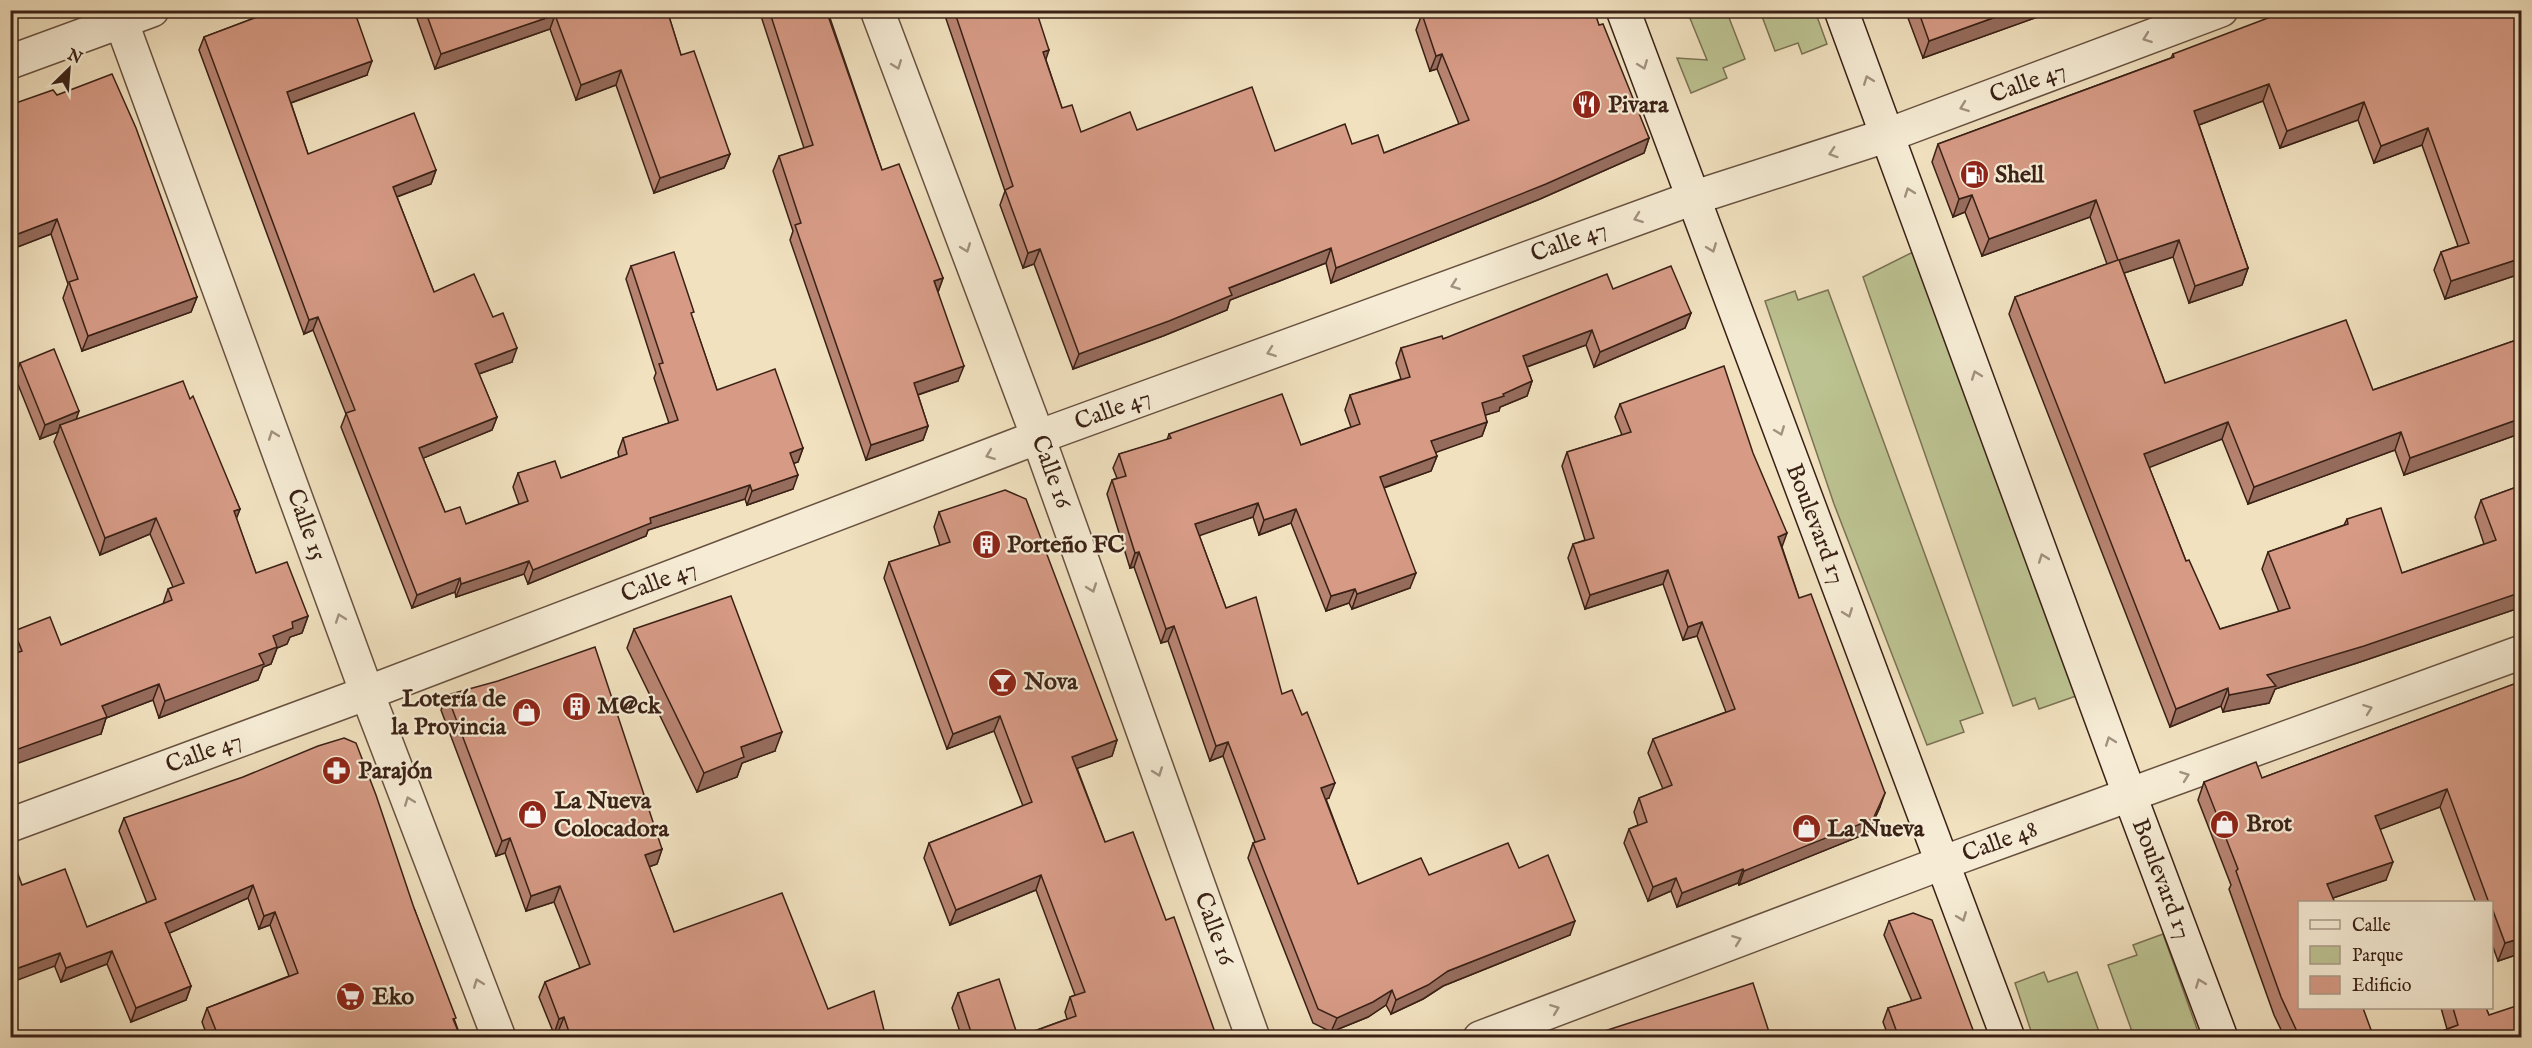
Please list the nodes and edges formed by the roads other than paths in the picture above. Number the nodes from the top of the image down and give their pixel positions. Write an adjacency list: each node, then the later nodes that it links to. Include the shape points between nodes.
1 (152, 10): 6 (street)
2 (877, 10): 10 (street, Calle 16, one-way to 10)
3 (1623, 10): 9 (street, Boulevard 17, one-way to 9)
4 (1841, 10): 8 (street, Boulevard 17, one-way to 4)
5 (2221, 10): 8 (street, Calle 47, one-way to 8)
6 (119, 16): 7 (street); 12 (street, Calle 15, one-way to 6)
7 (10, 62)
8 (1888, 135): 9 (street, Calle 47, one-way to 9); 13 (street, Boulevard 17, one-way to 8)
9 (1693, 198): 10 (street, Calle 47, one-way to 10); 15 (street, Boulevard 17, one-way to 15)
10 (1038, 437): 12 (street, Calle 47, one-way to 12); 17 (street, Calle 16, one-way to 17)
11 (2522, 652): 13 (street, Calle 48, one-way to 11)
12 (367, 693): 14 (street, Calle 47); 16 (street, Calle 15, one-way to 12)
13 (2130, 796): 15 (street, Calle 48); 20 (street, Boulevard 17, one-way to 13)
14 (10, 825)
15 (1942, 863): 18 (street, Calle 48, one-way to 15); 19 (street, Boulevard 17, one-way to 19)
16 (499, 1038)
17 (1253, 1038)
18 (1480, 1038)
19 (2008, 1038)
20 (2221, 1038)

